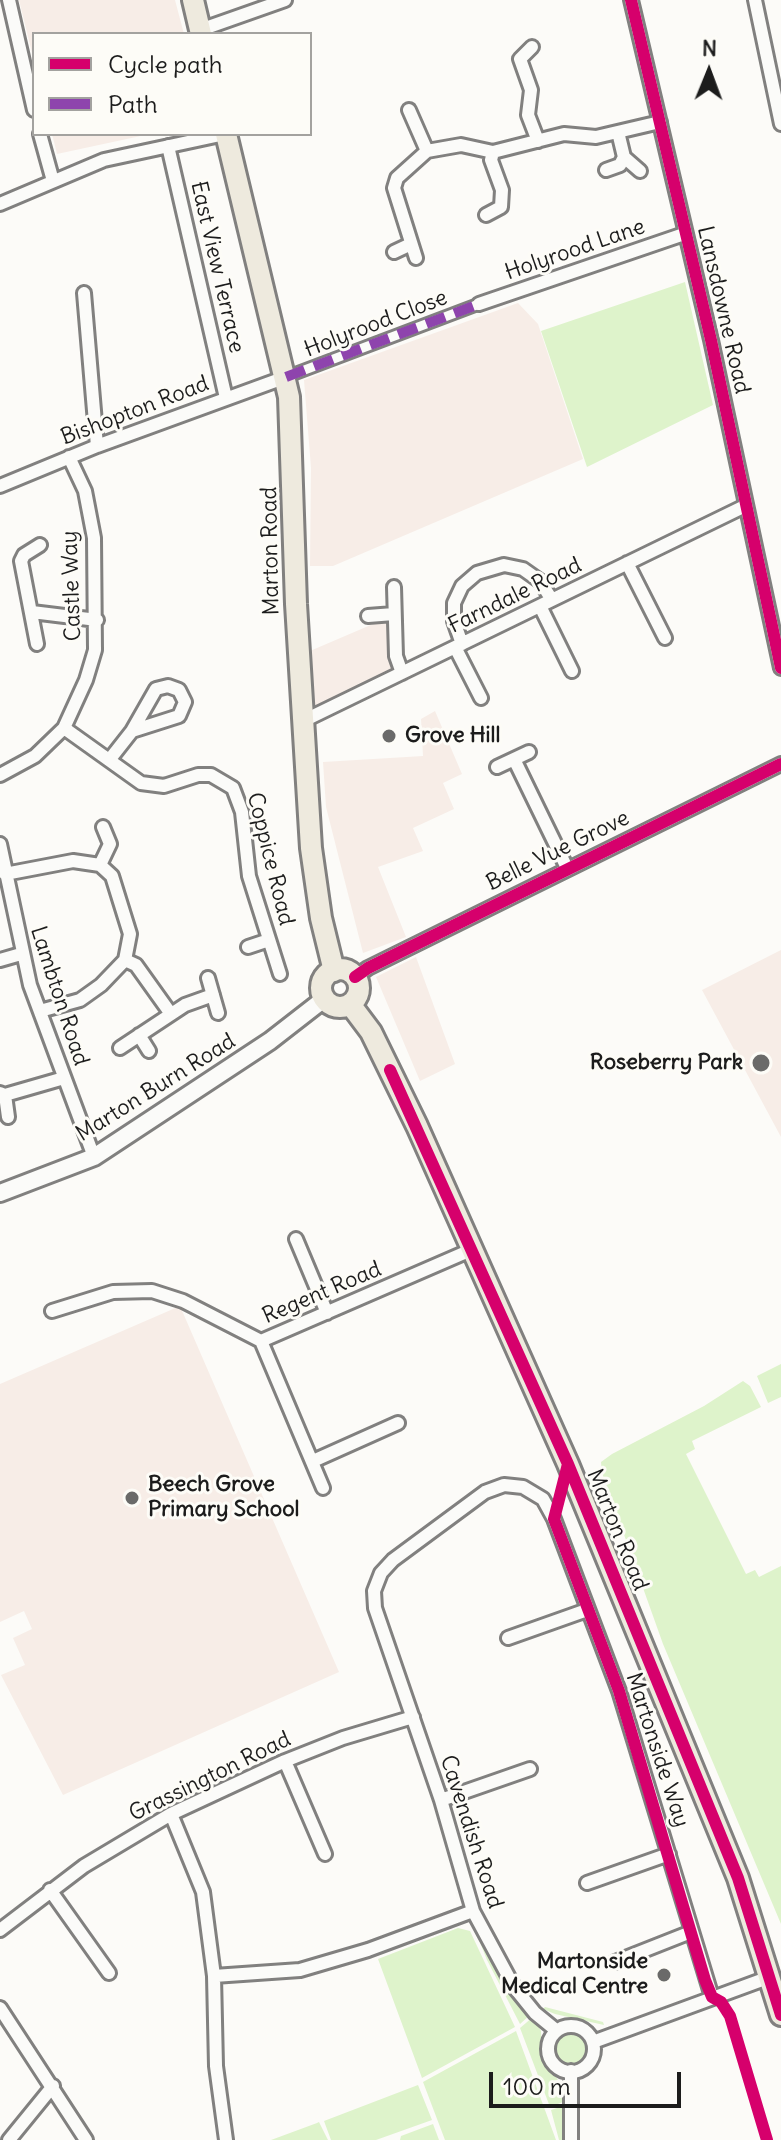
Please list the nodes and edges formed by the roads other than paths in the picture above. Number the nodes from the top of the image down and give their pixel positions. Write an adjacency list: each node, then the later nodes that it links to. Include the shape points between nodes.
1 (9, 0): 8 (street)
2 (193, 0): 6 (main road)
3 (285, 0): 6 (street)
4 (631, 0): 10 (street, Lansdowne Road)
5 (755, 0): 11 (street)
6 (200, 32)
7 (532, 47): 16 (street, via 514,57 531,90 528,115)
8 (32, 101)
9 (409, 110): 18 (street)
10 (660, 122): 12 (street); 26 (street, Lansdowne Road)
11 (781, 124)
12 (618, 132): 16 (street, via 596,137 564,134); 20 (street)
13 (41, 136): 23 (street)
14 (216, 136): 17 (street)
15 (226, 136): 32 (main road, Marton Road)
16 (538, 141): 19 (street)
17 (168, 146): 23 (street, via 104,160); 33 (street, East View Terrace)
18 (427, 151): 19 (street, via 461,145); 27 (street, via 397,178 394,188)
19 (493, 152): 25 (street, via 501,207)
20 (624, 157): 21 (street, via 620,165); 22 (street)
21 (606, 170)
22 (640, 171)
23 (53, 181): 24 (street)
24 (0, 204)
25 (486, 215)
26 (684, 234): 31 (street, Holyrood Lane); 37 (street, Lansdowne Road)
27 (411, 244): 28 (street); 29 (street)
28 (394, 252)
29 (416, 258)
30 (84, 293): 34 (street)
31 (479, 304): 32 (street, Holyrood Close)
32 (286, 377): 33 (street, Bishopton Road); 54 (main road, Marton Road)
33 (226, 398): 34 (street, Bishopton Road)
34 (97, 446): 35 (street, Bishopton Road)
35 (69, 457): 36 (street, Bishopton Road); 45 (street, Castle Way, via 85,491 94,538)
36 (0, 486)
37 (745, 506): 39 (street, Farndale Road); 46 (street, Lansdowne Road)
38 (40, 545): 42 (street, via 21,561)
39 (627, 563): 41 (street, Farndale Road); 47 (street)
40 (394, 587): 43 (street)
41 (546, 603): 49 (street, Farndale Road); 49 (street, via 540,581 523,569 504,565 477,573 454,603); 51 (street)
42 (32, 612): 45 (street); 48 (street)
43 (394, 614): 44 (street); 52 (street)
44 (368, 616)
45 (97, 620): 55 (street, Castle Way, via 86,680)
46 (776, 627): 50 (street, Lansdowne Road)
47 (665, 638)
48 (37, 644)
49 (458, 645): 52 (street, Farndale Road); 53 (street)
50 (781, 668)
51 (572, 671)
52 (402, 673): 54 (street, Farndale Road)
53 (481, 698)
54 (303, 721): 73 (main road, Marton Road, via 311,848)
55 (64, 728): 58 (street, Coppice Road); 62 (street, Castle Way, via 35,756)
56 (132, 731): 58 (street)
57 (529, 752): 59 (street)
58 (110, 759): 68 (street, Coppice Road, via 152,786 211,775 233,788 242,812 249,876)
59 (514, 759): 61 (street); 66 (street)
60 (781, 764): 66 (street, Belle Vue Grove)
61 (497, 767)
62 (0, 775)
63 (103, 827): 65 (street, via 110,844)
64 (0, 844): 67 (street, Lambton Road)
65 (100, 865): 67 (street, via 73,861); 72 (street, via 112,876 130,934)
66 (567, 868): 75 (street, Belle Vue Grove)
67 (5, 874): 70 (street, Lambton Road)
68 (269, 940): 69 (street, Coppice Road); 74 (street, Coppice Road)
69 (248, 947)
70 (21, 954): 71 (street); 80 (street, Lambton Road)
71 (0, 960)
72 (125, 960): 80 (street, via 80,1000); 82 (street, via 136,965)
73 (334, 971): 75 (main road); 78 (main road, via 322,982)
74 (280, 974)
75 (355, 977): 79 (main road, via 358,988)
76 (208, 978): 77 (street)
77 (213, 995): 81 (street); 82 (street)
78 (324, 999): 79 (main road, via 333,1006); 89 (street, Marton Burn Road)
79 (350, 1004): 92 (main road, Marton Road, via 371,1032 412,1115)
80 (40, 1011): 86 (street, Lambton Road)
81 (218, 1013)
82 (171, 1014): 83 (street)
83 (139, 1035): 84 (street); 85 (street)
84 (120, 1048)
85 (149, 1051)
86 (64, 1078): 87 (street); 89 (street, Lambton Road)
87 (2, 1094): 88 (street)
88 (8, 1117)
89 (94, 1157): 90 (street, Marton Burn Road)
90 (0, 1193)
91 (296, 1239): 94 (street)
92 (471, 1250): 94 (street, Regent Road); 117 (main road, Marton Road, via 568,1464 738,1878)
93 (52, 1311): 95 (street, Regent Road, via 113,1292 152,1291)
94 (327, 1313): 95 (street, Regent Road)
95 (261, 1341): 97 (street)
96 (398, 1423): 97 (street)
97 (313, 1461): 98 (street)
98 (323, 1488)
99 (554, 1519): 100 (street, Martonside Way); 102 (street, Cavendish Road, via 543,1499 523,1487 504,1485 485,1492 381,1573 375,1608)
100 (587, 1610): 101 (street); 108 (street, Martonside Way, via 619,1691)
101 (508, 1638)
102 (413, 1717): 103 (street, Grassington Road); 105 (street, Cavendish Road)
103 (285, 1761): 106 (street, Grassington Road); 107 (street)
104 (530, 1769): 105 (street)
105 (441, 1800): 111 (street, Cavendish Road)
106 (171, 1814): 110 (street, Grassington Road); 116 (street, via 203,1892)
107 (325, 1854)
108 (669, 1854): 109 (street); 113 (street, Martonside Way)
109 (587, 1883)
110 (50, 1890): 112 (street, Grassington Road); 115 (street)
111 (473, 1911): 116 (street, via 300,1970); 121 (street, Cavendish Road, via 514,1987)
112 (0, 1930)
113 (691, 1932): 114 (street); 118 (street, Martonside Way)
114 (615, 1962)
115 (109, 1973)
116 (214, 1976): 127 (street, via 216,2066)
117 (770, 1977): 118 (street); 120 (main road, Marton Road)
118 (712, 1997): 122 (street)
119 (0, 2008): 124 (street)
120 (781, 2015)
121 (557, 2031): 122 (street, via 578,2027); 123 (street, via 550,2056 558,2067)
122 (593, 2042): 123 (street, via 590,2062)
123 (571, 2071): 128 (street)
124 (53, 2086): 125 (street); 126 (street)
125 (9, 2140)
126 (86, 2140)
127 (226, 2140)
128 (571, 2140)

